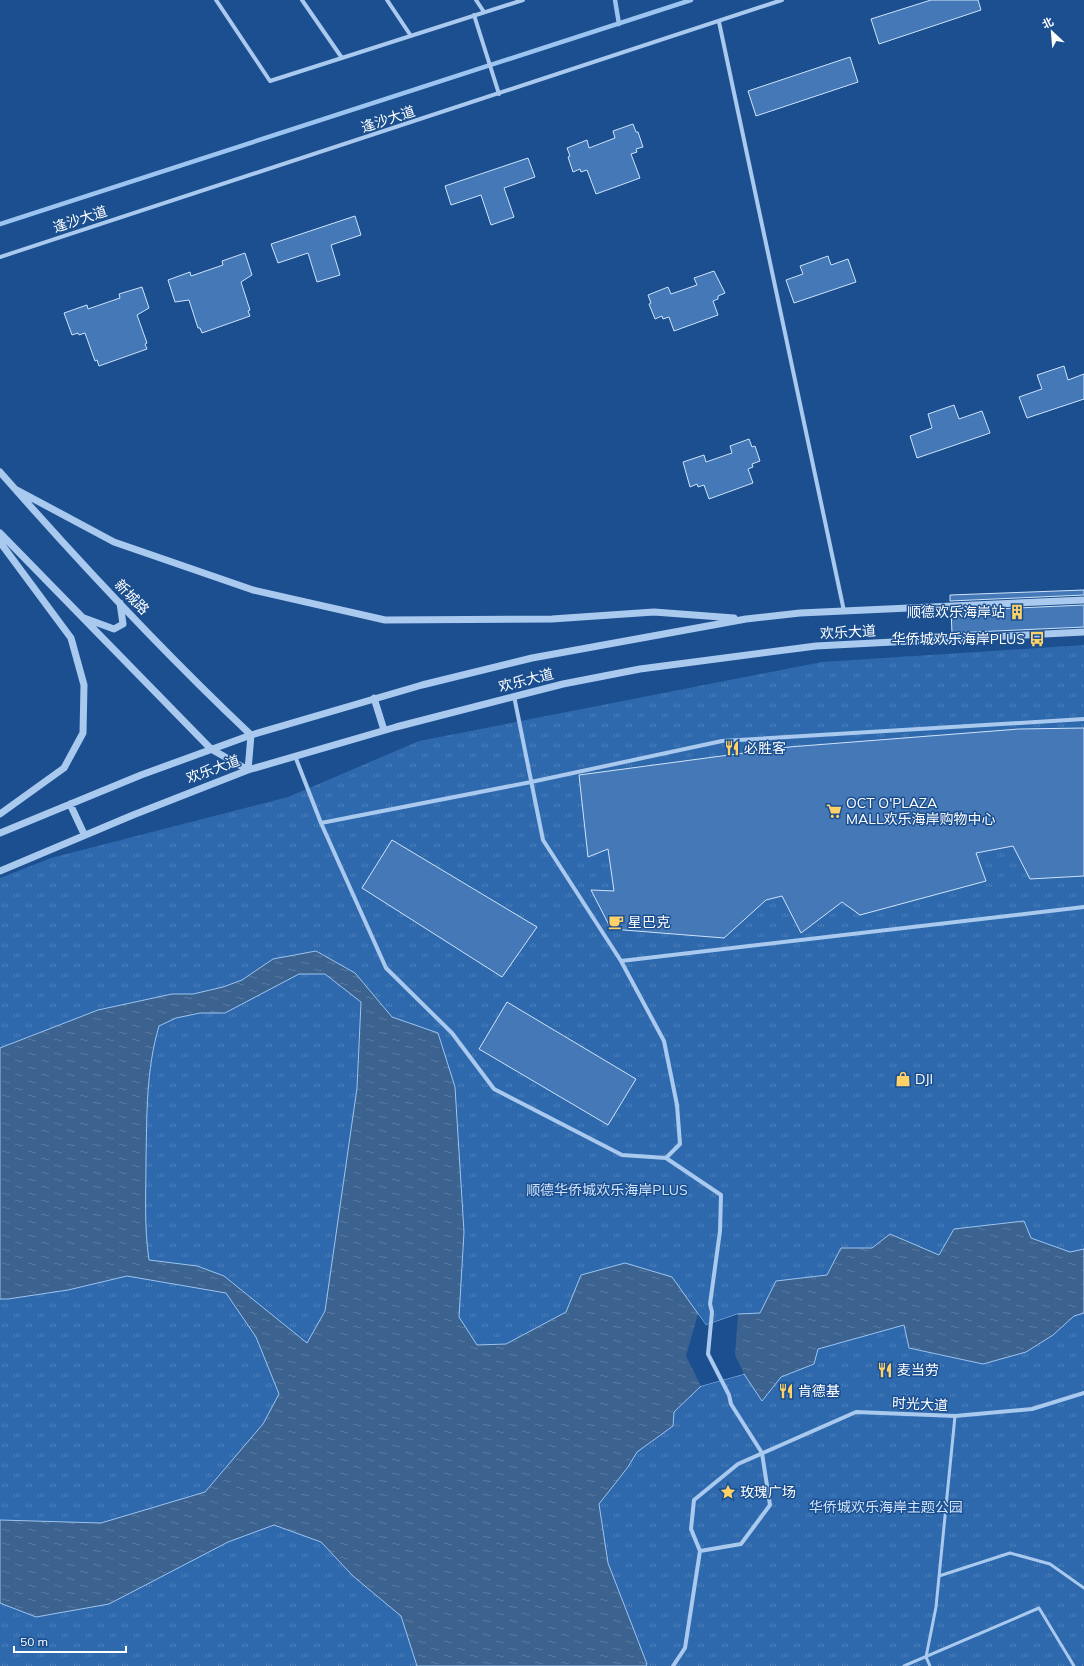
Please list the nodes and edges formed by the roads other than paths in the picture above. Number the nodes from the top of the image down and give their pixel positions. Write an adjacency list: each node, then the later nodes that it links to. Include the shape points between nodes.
1 (216, 0): 11 (street, via 270,81)
2 (302, 0): 11 (street)
3 (387, 0): 10 (street)
4 (476, 0): 7 (street)
5 (522, 0): 7 (street)
6 (782, 0): 9 (street, 逢沙大道)
7 (484, 12): 8 (street)
8 (474, 15): 10 (street); 12 (street)
9 (719, 22): 12 (street, 逢沙大道); 20 (street)
10 (411, 36): 11 (street)
11 (342, 58)
12 (499, 94): 13 (street, 逢沙大道)
13 (0, 257)
14 (0, 472): 15 (street, 新城路)
15 (15, 489): 19 (street, 新城路); 22 (street, via 114,542 253,590 385,620 552,620 654,612)
16 (0, 533): 21 (street)
17 (0, 542): 34 (street, via 71,638 84,685 83,733 64,768)
18 (1084, 600): 20 (street, 欢乐大道)
19 (120, 603): 21 (street, via 123,624 114,629); 28 (street, 新城路, via 211,698)
20 (844, 611): 22 (street, 欢乐大道)
21 (82, 618): 29 (street)
22 (746, 619): 25 (street, 欢乐大道, via 532,658)
23 (1084, 632): 24 (street, 欢乐大道, via 816,646 640,669)
24 (514, 696): 27 (street, 欢乐大道); 32 (street)
25 (374, 698): 27 (street); 28 (street, 欢乐大道)
26 (1084, 719): 32 (street, via 722,741)
27 (384, 730): 30 (street, 欢乐大道)
28 (252, 735): 29 (street, 欢乐大道); 31 (street)
29 (211, 749): 31 (street); 33 (street, 欢乐大道)
30 (295, 756): 31 (street, 欢乐大道); 35 (street)
31 (248, 770): 37 (street, 欢乐大道)
32 (531, 782): 35 (street); 40 (street, via 543,840)
33 (70, 804): 36 (street, 欢乐大道); 37 (street)
34 (0, 814)
35 (321, 823): 41 (street, via 386,968 452,1033 494,1089 622,1155)
36 (0, 833)
37 (84, 834): 38 (street, 欢乐大道)
38 (0, 871)
39 (1084, 907): 40 (street)
40 (620, 961): 41 (street, via 664,1041 677,1105 680,1144)
41 (666, 1158): 44 (street, via 721,1195 720,1231 710,1304 712,1312 708,1354 731,1404)
42 (1084, 1394): 43 (street, 时光大道, via 1032,1409)
43 (955, 1416): 44 (street, 时光大道, via 856,1412); 46 (lane)
44 (762, 1453): 45 (street, 时光大道, via 738,1464 694,1500 691,1529); 45 (street, via 770,1505 742,1544)
45 (700, 1551): 49 (street, via 684,1648)
46 (939, 1576): 47 (lane, via 1010,1553 1050,1564); 48 (lane)
47 (1084, 1588)
48 (926, 1657): 50 (lane); 51 (lane); 52 (lane, via 1039,1608)
49 (673, 1666)
50 (904, 1666)
51 (930, 1666)
52 (1074, 1666)

